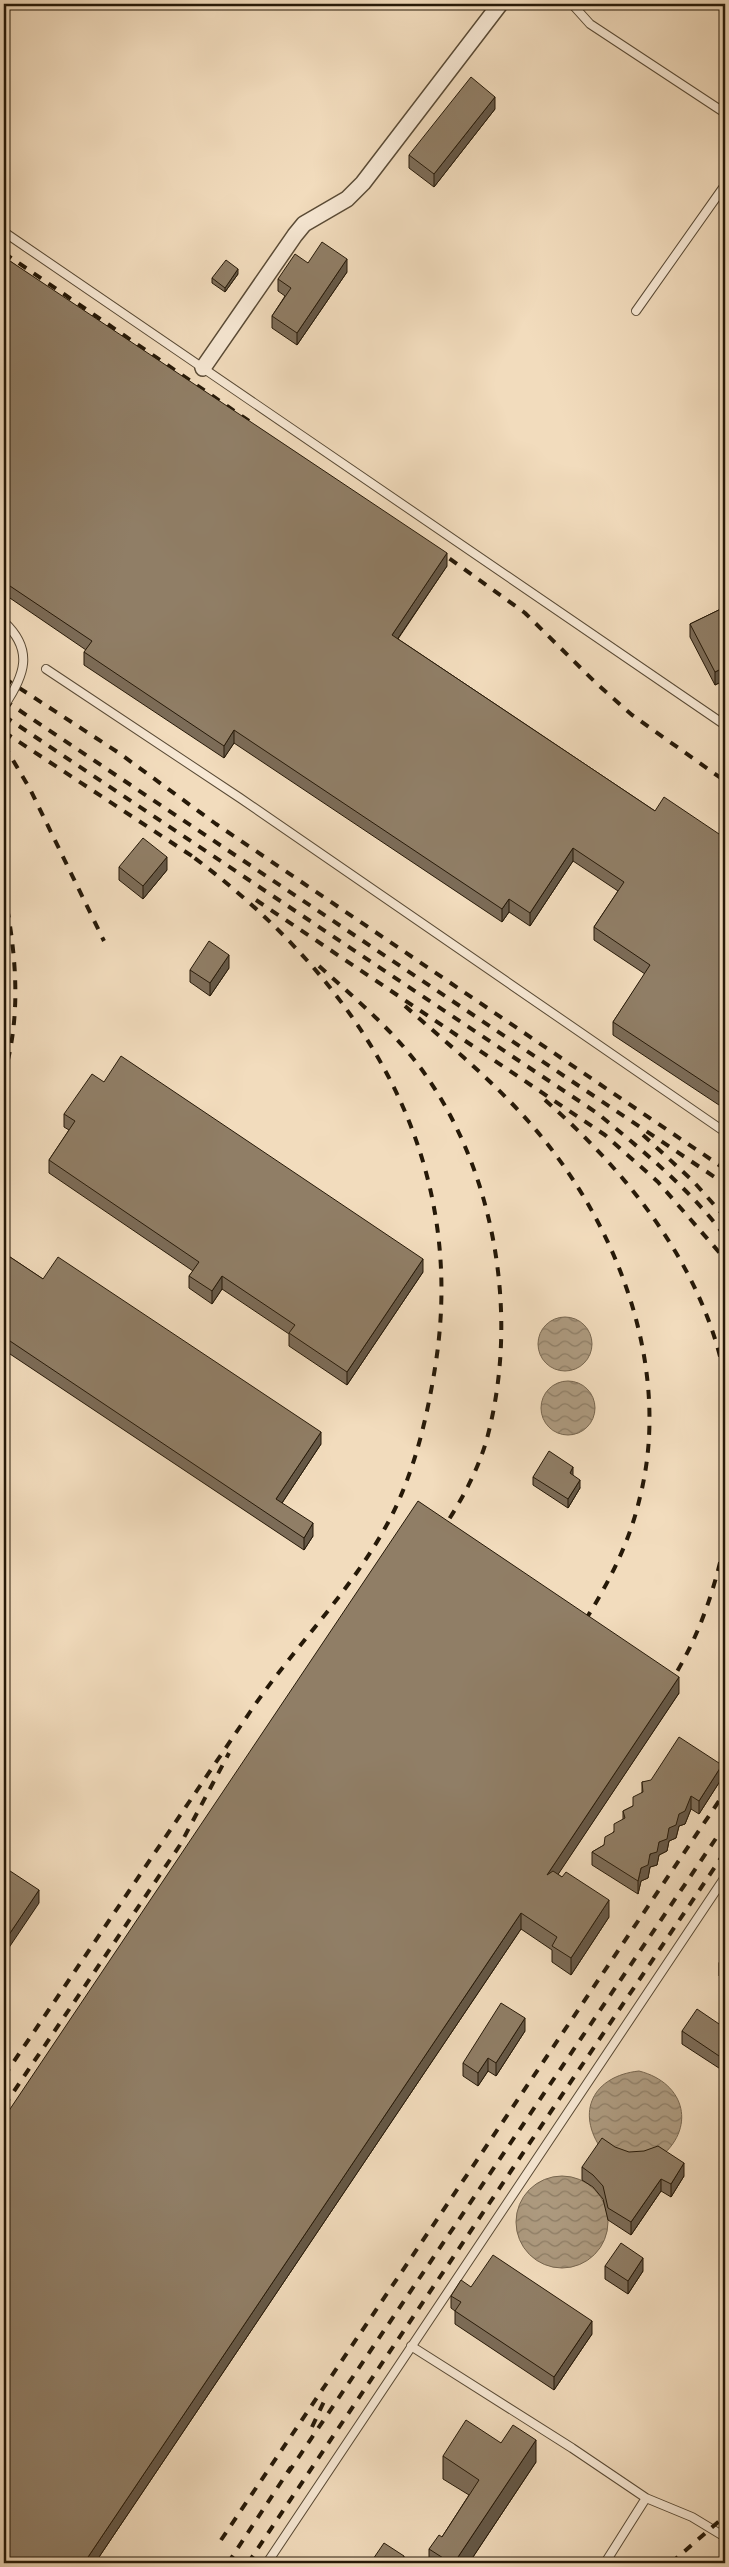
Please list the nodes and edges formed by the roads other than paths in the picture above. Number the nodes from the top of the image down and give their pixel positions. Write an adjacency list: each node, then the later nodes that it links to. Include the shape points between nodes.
1 (500, 4): 7 (street, via 363,183 347,199 304,224)
2 (572, 4): 3 (lane, via 590,24)
3 (725, 113)
4 (725, 185): 6 (lane)
5 (4, 232): 7 (lane)
6 (636, 311)
7 (202, 368): 11 (lane)
8 (4, 622): 10 (lane, bridge, via 20,640 24,652 20,677)
9 (46, 669): 12 (lane, via 240,798)
10 (4, 706)
11 (725, 725)
12 (725, 1132)
13 (725, 1877): 14 (lane)
14 (411, 2346): 15 (lane); 17 (lane)
15 (646, 2498): 16 (lane, via 692,2517); 18 (lane)
16 (725, 2537)
17 (267, 2563)
18 (604, 2563)

